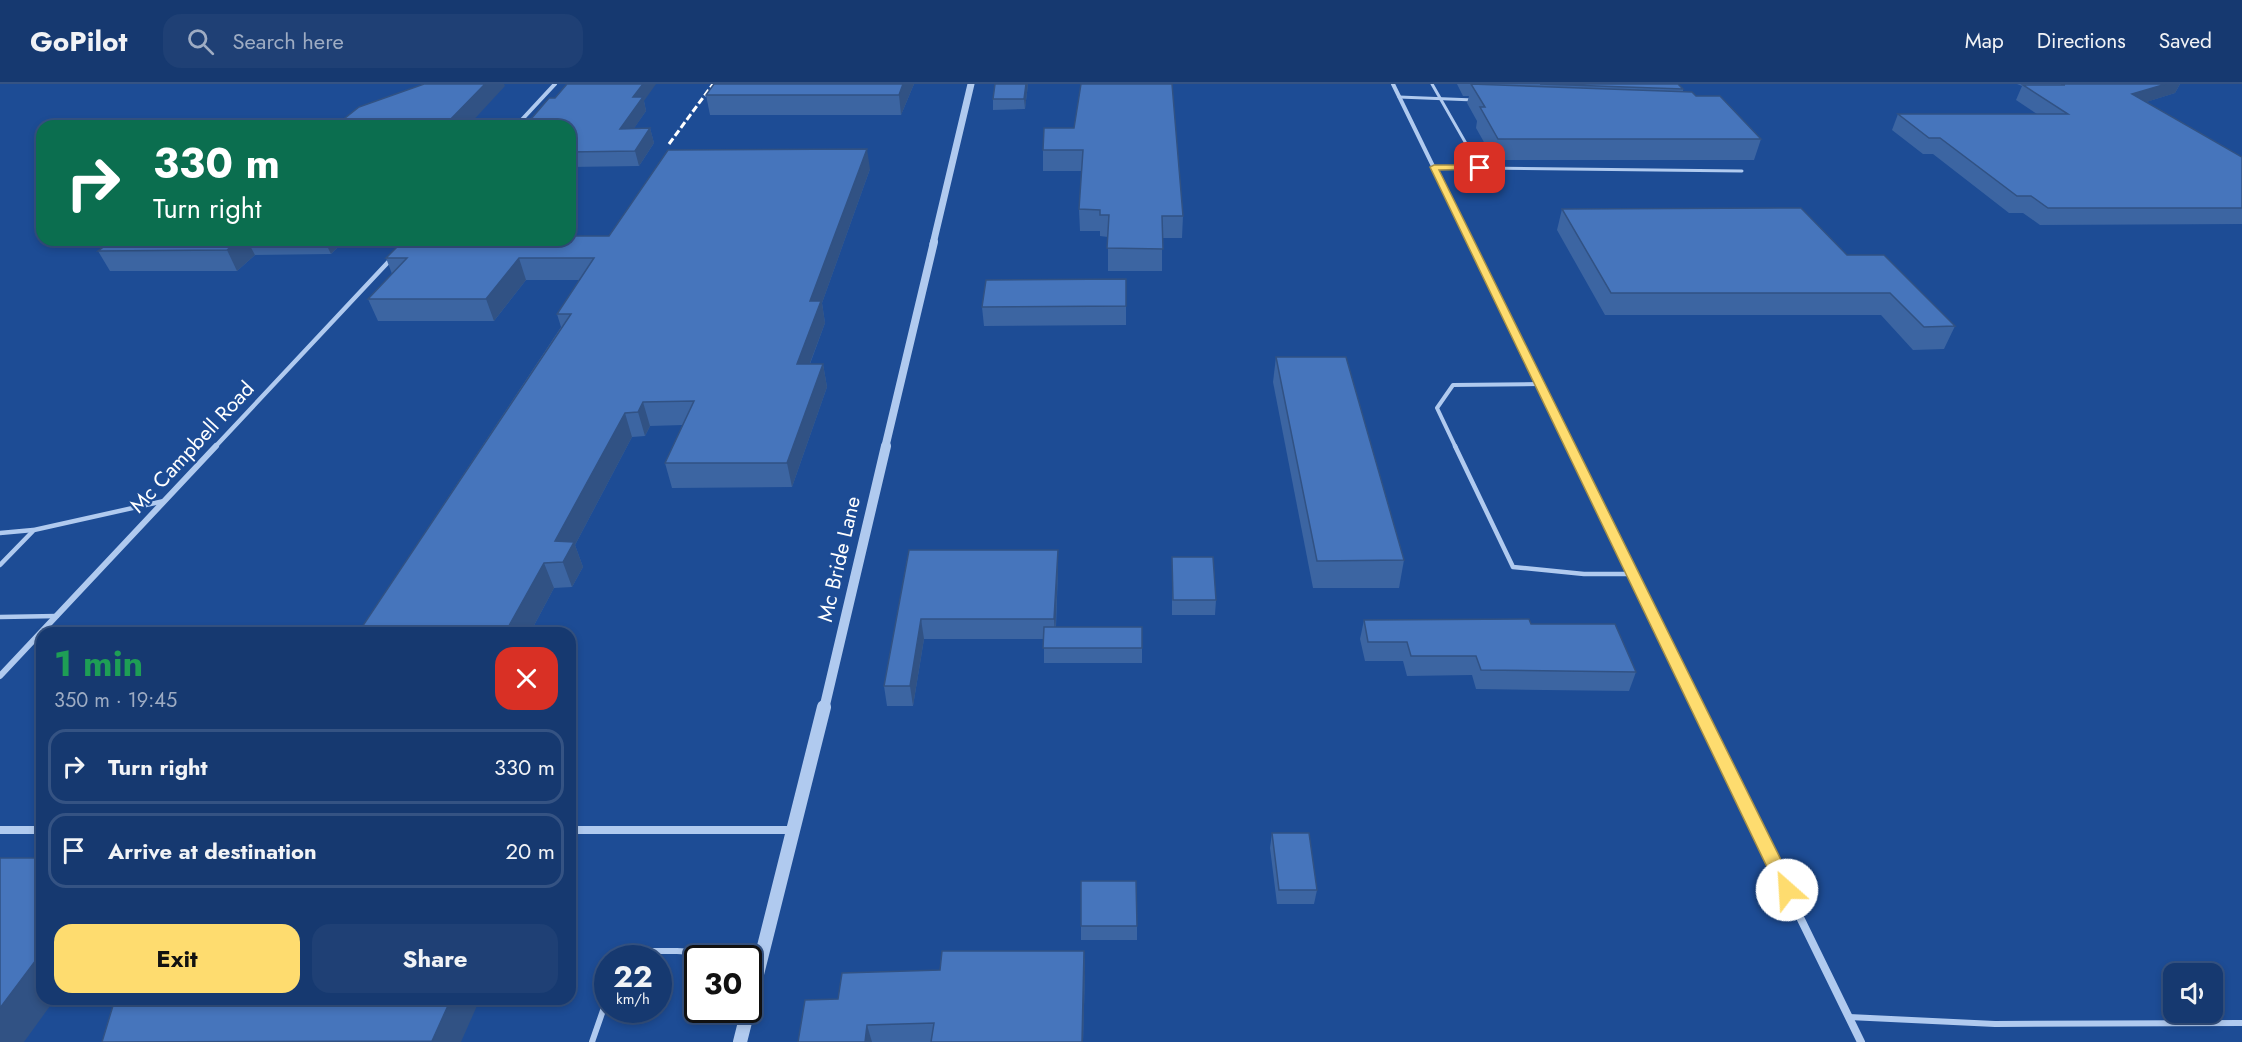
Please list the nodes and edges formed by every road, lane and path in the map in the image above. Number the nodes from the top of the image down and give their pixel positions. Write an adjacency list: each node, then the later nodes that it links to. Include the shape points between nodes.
1 (555, 84): 8 (street)
2 (971, 84): 27 (street, Mc Bride Lane)
3 (1393, 84): 5 (street)
4 (1432, 84): 6 (lane)
5 (1399, 97): 6 (lane); 9 (street)
6 (1440, 98): 7 (lane); 10 (lane)
7 (1477, 100)
8 (522, 120)
9 (1434, 167): 10 (lane); 13 (street)
10 (1480, 168): 11 (lane)
11 (1742, 171)
12 (401, 249): 14 (street, Mc Campbell Road)
13 (1540, 384): 18 (street); 18 (lane, via 1453,385 1437,408 1513,567)
14 (164, 501): 15 (lane); 19 (street, Mc Campbell Road)
15 (34, 530): 16 (lane); 17 (lane)
16 (0, 533)
17 (0, 565)
18 (1632, 574): 30 (street)
19 (57, 616): 20 (lane); 21 (street, Mc Campbell Road)
20 (0, 617)
21 (47, 627)
22 (36, 638): 23 (street, Mc Campbell Road)
23 (0, 676)
24 (0, 830): 25 (street)
25 (36, 830)
26 (576, 830): 27 (street)
27 (795, 830): 29 (street, Mc Bride Lane)
28 (672, 951): 29 (lane)
29 (763, 956): 34 (street, Mc Bride Lane)
30 (1849, 1017): 32 (lane, via 1995,1024); 35 (street)
31 (599, 1023): 33 (lane)
32 (2242, 1023)
33 (592, 1042)
34 (740, 1042)
35 (1861, 1042)

